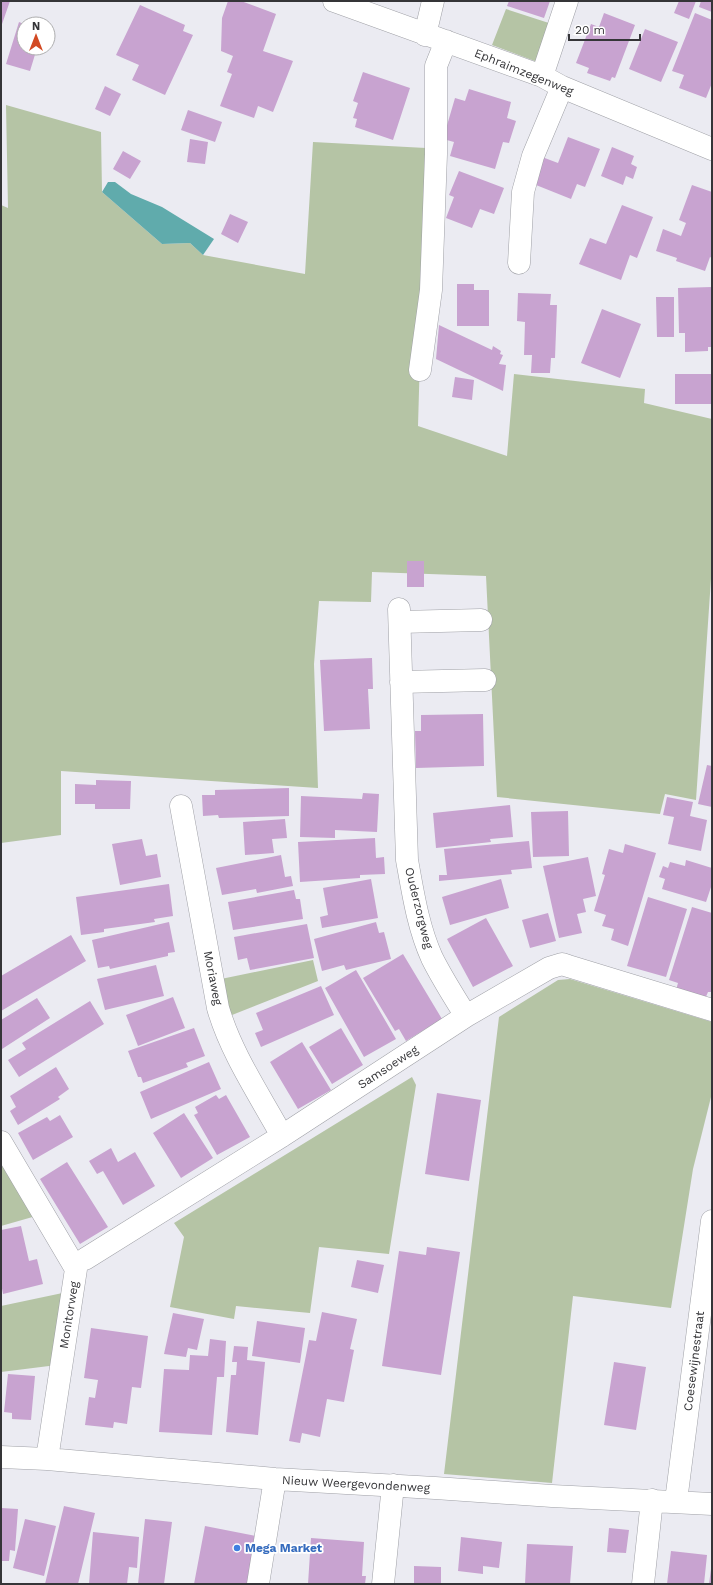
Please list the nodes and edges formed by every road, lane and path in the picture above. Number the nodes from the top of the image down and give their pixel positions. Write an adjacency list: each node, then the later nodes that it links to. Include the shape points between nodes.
1 (334, 1): 4 (street, Ephraimzegenweg)
2 (433, 1): 4 (street)
3 (567, 1): 6 (street)
4 (425, 35): 5 (street, Ephraimzegenweg)
5 (446, 41): 6 (street, Ephraimzegenweg); 10 (street, via 436,66 431,290)
6 (542, 76): 7 (street, Ephraimzegenweg)
7 (562, 87): 8 (street, Ephraimzegenweg); 9 (street, via 533,156 523,192)
8 (712, 149)
9 (519, 264)
10 (420, 370)
11 (482, 620): 13 (street, Ouderzorgweg, via 400,616)
12 (485, 680): 13 (street)
13 (401, 682): 16 (street, Ouderzorgweg, via 407,860 413,893 422,931 432,957)
14 (181, 806): 17 (street, Moriaweg, via 218,1008 230,1043)
15 (712, 1010): 16 (street, Samsoeweg, via 562,964 549,968)
16 (466, 1016): 17 (street, Samsoeweg)
17 (282, 1136): 20 (street, Samsoeweg)
18 (1, 1142): 22 (street, Monitorweg, via 76,1269)
19 (712, 1221): 26 (street, Coesewijnestraat)
20 (85, 1259)
21 (1, 1457): 22 (street, Nieuw Weergevondenweg)
22 (47, 1459): 23 (street, Nieuw Weergevondenweg)
23 (275, 1479): 24 (street, Nieuw Weergevondenweg); 28 (street)
24 (393, 1485): 25 (street, Nieuw Weergevondenweg); 29 (street)
25 (652, 1500): 26 (street, Nieuw Weergevondenweg); 30 (street)
26 (676, 1501): 27 (street, Nieuw Weergevondenweg)
27 (712, 1504)
28 (258, 1584)
29 (383, 1584)
30 (643, 1584)

